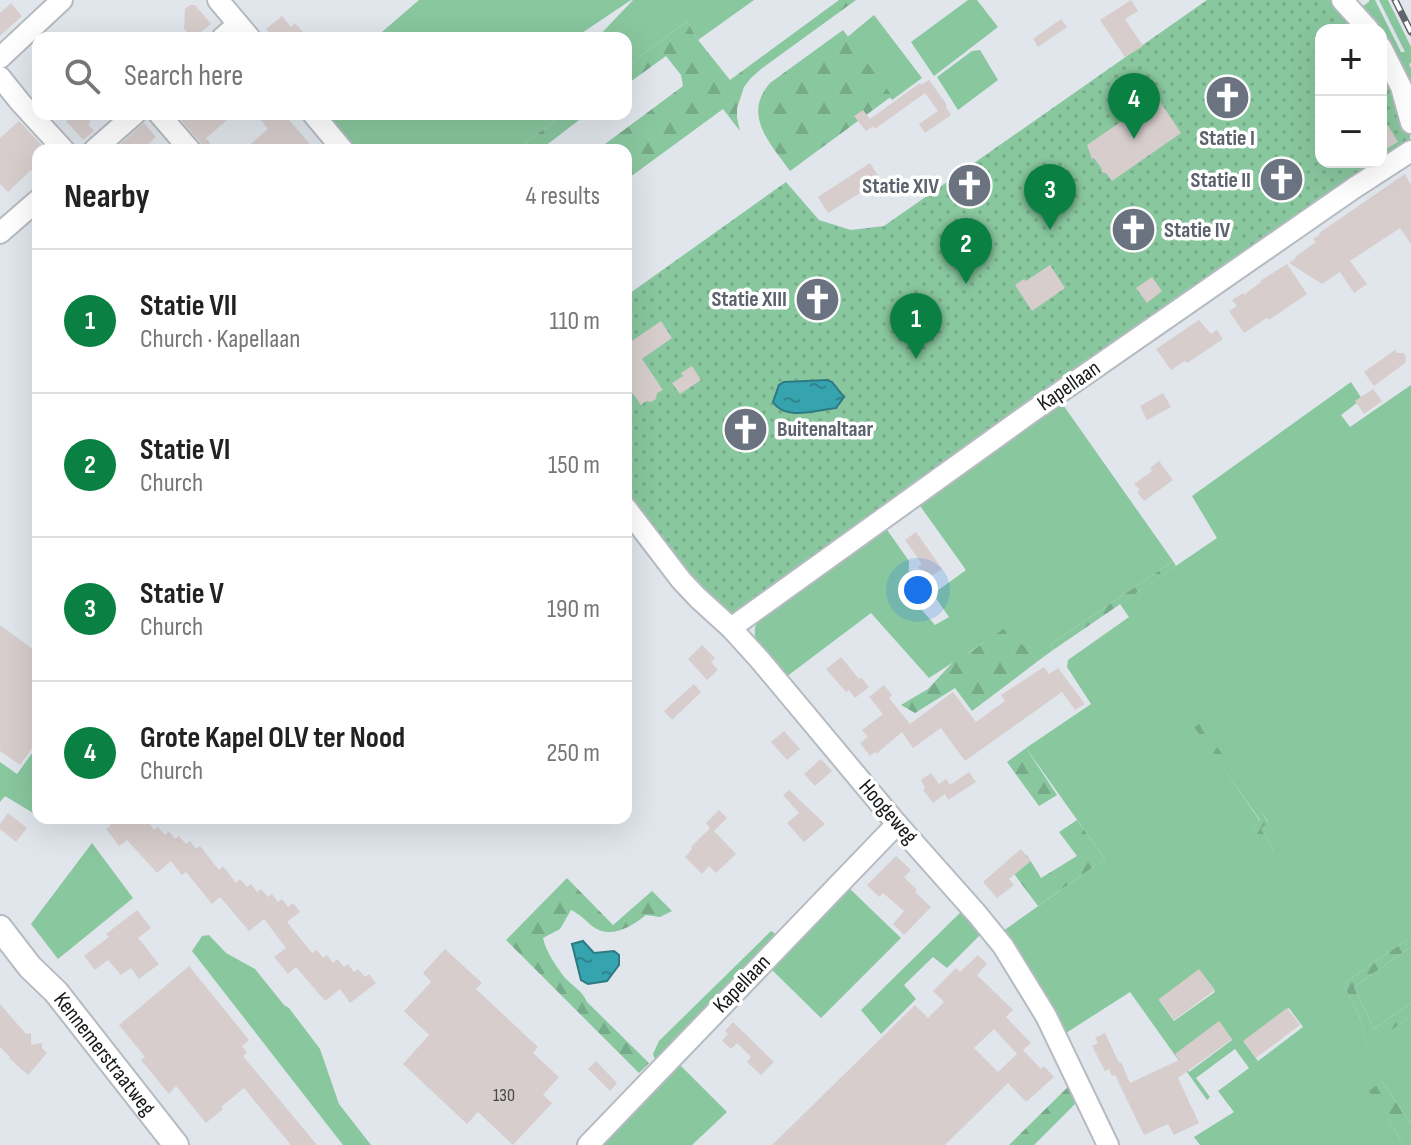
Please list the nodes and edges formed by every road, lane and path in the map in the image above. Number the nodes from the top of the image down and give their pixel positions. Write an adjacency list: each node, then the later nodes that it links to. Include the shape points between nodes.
1 (62, 0): 6 (street)
2 (218, 0): 5 (street)
3 (1342, 0): 4 (street)
4 (1364, 24)
5 (244, 31)
6 (0, 58)
7 (1387, 58): 14 (street)
8 (0, 77): 9 (street)
9 (32, 115)
10 (36, 120): 15 (street)
11 (128, 120): 16 (street)
12 (164, 120): 17 (street)
13 (318, 120): 18 (street)
14 (1411, 123)
15 (58, 144)
16 (101, 144)
17 (185, 144)
18 (338, 144)
19 (1411, 151): 23 (street, Kapellaan, via 1030,413)
20 (32, 205): 21 (street)
21 (0, 233)
22 (632, 516): 23 (street, Hoogeweg, via 681,580)
23 (731, 628): 24 (street, Hoogeweg)
24 (897, 824): 29 (street, Kapellaan); 30 (street, Hoogeweg, via 1012,959 1046,1016)
25 (0, 928): 26 (main road, Kennemerstraatweg)
26 (30, 967): 27 (main road, Kennemerstraatweg, via 44,996); 28 (main road, Kennemerstraatweg, via 56,992)
27 (159, 1145)
28 (176, 1145)
29 (588, 1145)
30 (1108, 1145)

